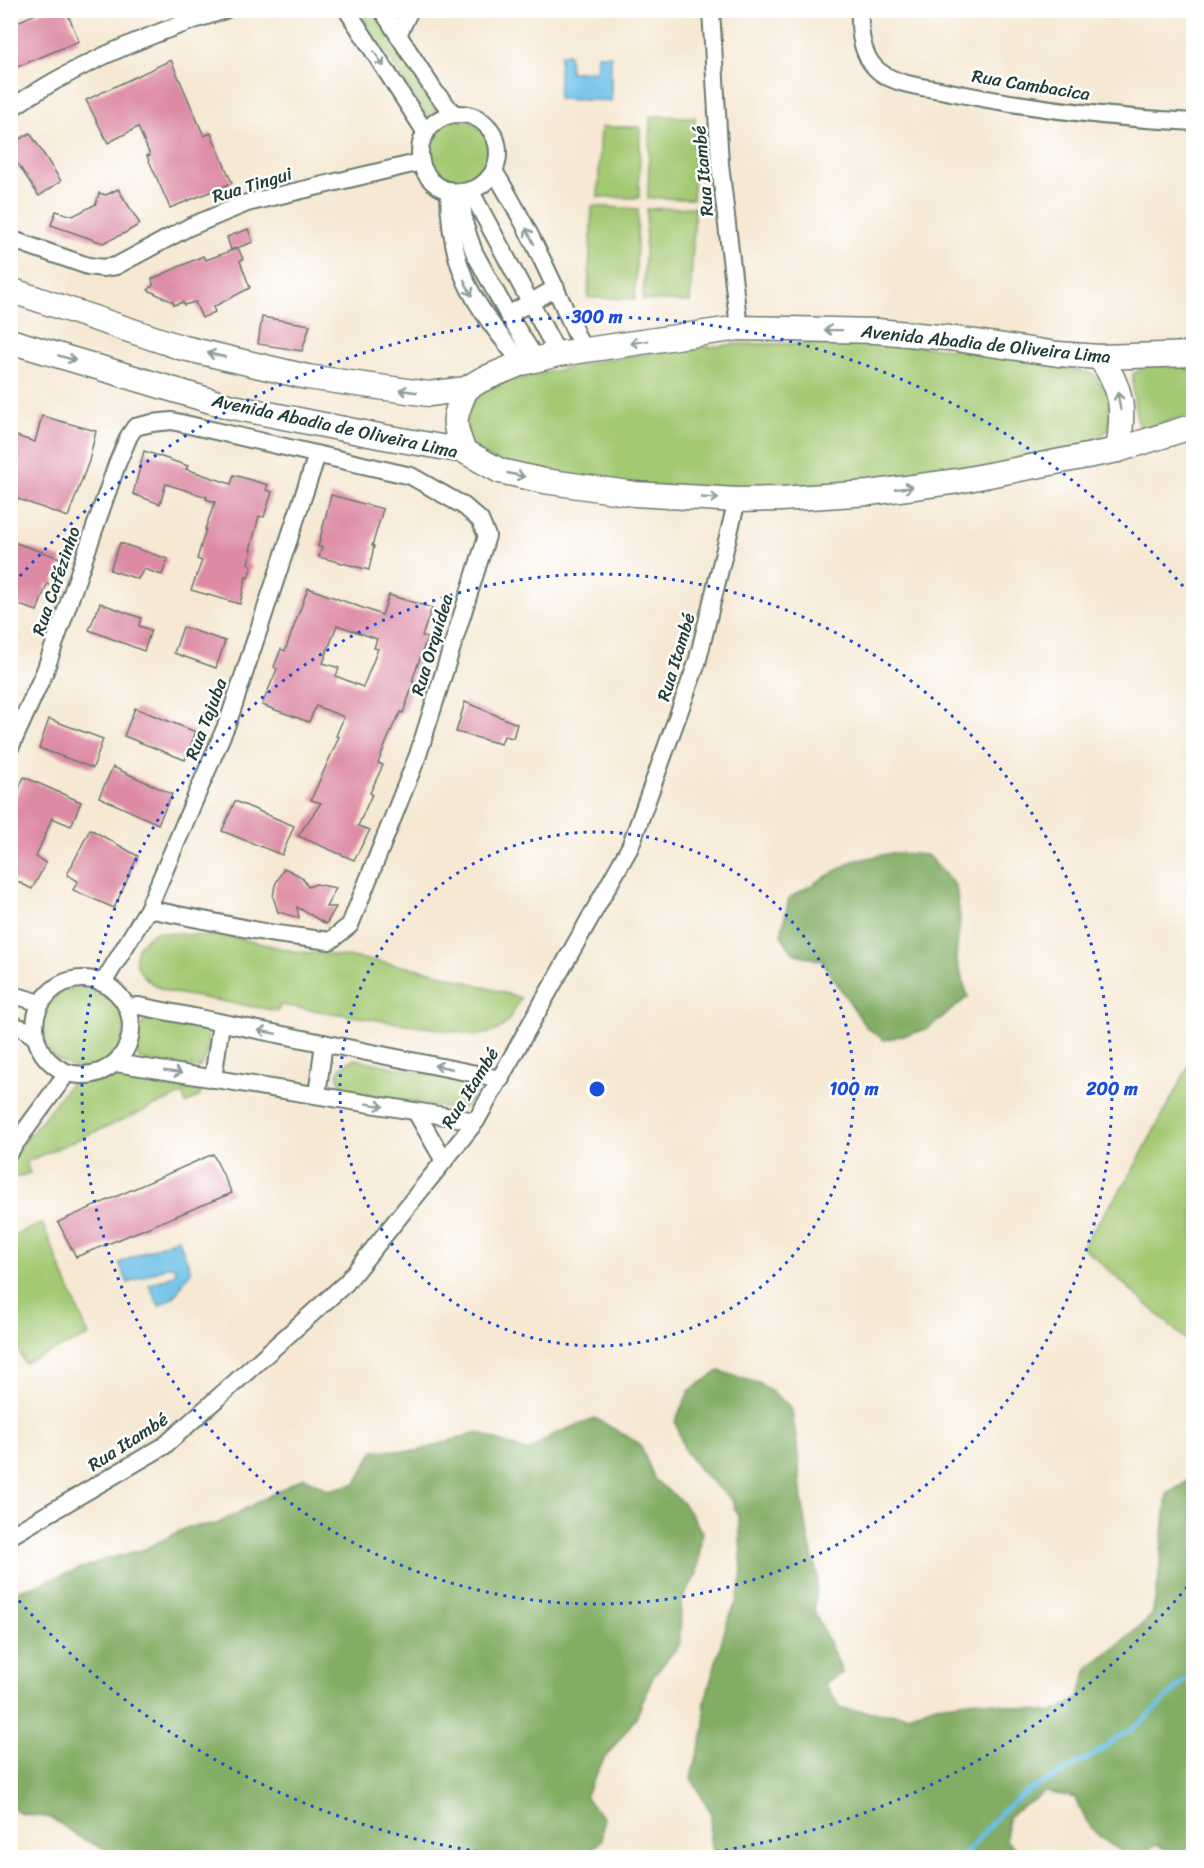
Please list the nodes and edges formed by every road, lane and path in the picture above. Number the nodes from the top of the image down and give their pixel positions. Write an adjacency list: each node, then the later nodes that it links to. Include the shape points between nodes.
1 (225, 10): 8 (street, via 107,54)
2 (347, 10): 11 (street, one-way to 11)
3 (382, 10): 7 (street)
4 (410, 10): 7 (street)
5 (711, 10): 22 (street, Rua Itambé, via 720,164)
6 (860, 10): 10 (street, Rua Cambacica, via 859,32 869,63 881,74 900,81 1061,112)
7 (398, 35): 9 (street)
8 (10, 109)
9 (454, 114): 11 (street, via 443,117); 13 (street, via 478,118 491,131 498,147)
10 (1194, 122)
11 (426, 133): 12 (street, via 421,142)
12 (421, 162): 14 (street, via 431,180); 15 (street, Rua Tingui, via 247,203 189,227 116,266 88,266)
13 (494, 171): 14 (street, via 479,186); 18 (street, one-way to 13)
14 (460, 191): 16 (street); 17 (street, via 449,222); 20 (street)
15 (10, 240)
16 (474, 252): 17 (street); 21 (street)
17 (456, 261): 27 (street, one-way to 27, via 470,293 496,332)
18 (556, 288): 20 (street); 24 (street)
19 (10, 290): 28 (street, Avenida Abadia de Oliveira Lima, one-way to 19, via 429,394 307,376 180,346)
20 (531, 303): 21 (street); 27 (street)
21 (508, 315): 27 (street)
22 (739, 328): 24 (street, Avenida Abadia de Oliveira Lima, one-way to 24); 26 (street, Avenida Abadia de Oliveira Lima, one-way to 22, via 877,331)
23 (10, 341): 31 (street, Avenida Abadia de Oliveira Lima, one-way to 31, via 228,406)
24 (583, 350): 27 (street, Avenida Abadia de Oliveira Lima)
25 (1194, 354): 26 (street, Avenida Abadia de Oliveira Lima)
26 (1099, 357): 32 (street, one-way to 26, via 1121,400 1112,374)
27 (539, 359): 28 (street, Avenida Abadia de Oliveira Lima)
28 (466, 388): 31 (street, via 456,411 455,431)
29 (1194, 426): 32 (street, Avenida Abadia de Oliveira Lima)
30 (135, 427): 33 (street, Rua Orquídea, via 172,421); 35 (street, Rua Cafézinho, via 117,464 45,671)
31 (464, 450): 34 (street, Avenida Abadia de Oliveira Lima, one-way to 34, via 500,471 544,481 635,494)
32 (1118, 450): 34 (street, Avenida Abadia de Oliveira Lima, one-way to 32, via 891,490)
33 (317, 455): 36 (street, Rua Tajuba, via 230,719); 36 (street, Rua Orquídea, via 411,476 464,506 480,520 487,536 418,755 350,925 330,941)
34 (737, 500): 48 (street, Rua Itambé, via 697,663 630,847)
35 (10, 748)
36 (148, 909): 37 (street, Rua Tajuba)
37 (103, 983): 39 (street, via 89,979 62,984); 40 (street)
38 (10, 994): 39 (street)
39 (41, 1003): 43 (street, via 34,1025)
40 (127, 1007): 41 (street); 45 (street, via 130,1037)
41 (221, 1023): 44 (street, one-way to 41); 47 (street)
42 (10, 1024): 43 (street)
43 (35, 1037): 46 (street, via 41,1053)
44 (324, 1043): 48 (street, one-way to 44); 49 (street)
45 (116, 1063): 46 (street, via 93,1075); 47 (street, one-way to 47)
46 (67, 1073): 52 (street)
47 (213, 1079): 49 (street)
48 (501, 1079): 51 (street, Rua Itambé)
49 (317, 1095): 50 (street, one-way to 50)
50 (416, 1112): 51 (street); 53 (street)
51 (476, 1121): 53 (street, Rua Itambé)
52 (10, 1151)
53 (444, 1161): 54 (street, Rua Itambé, via 346,1283 164,1446)
54 (10, 1536)

